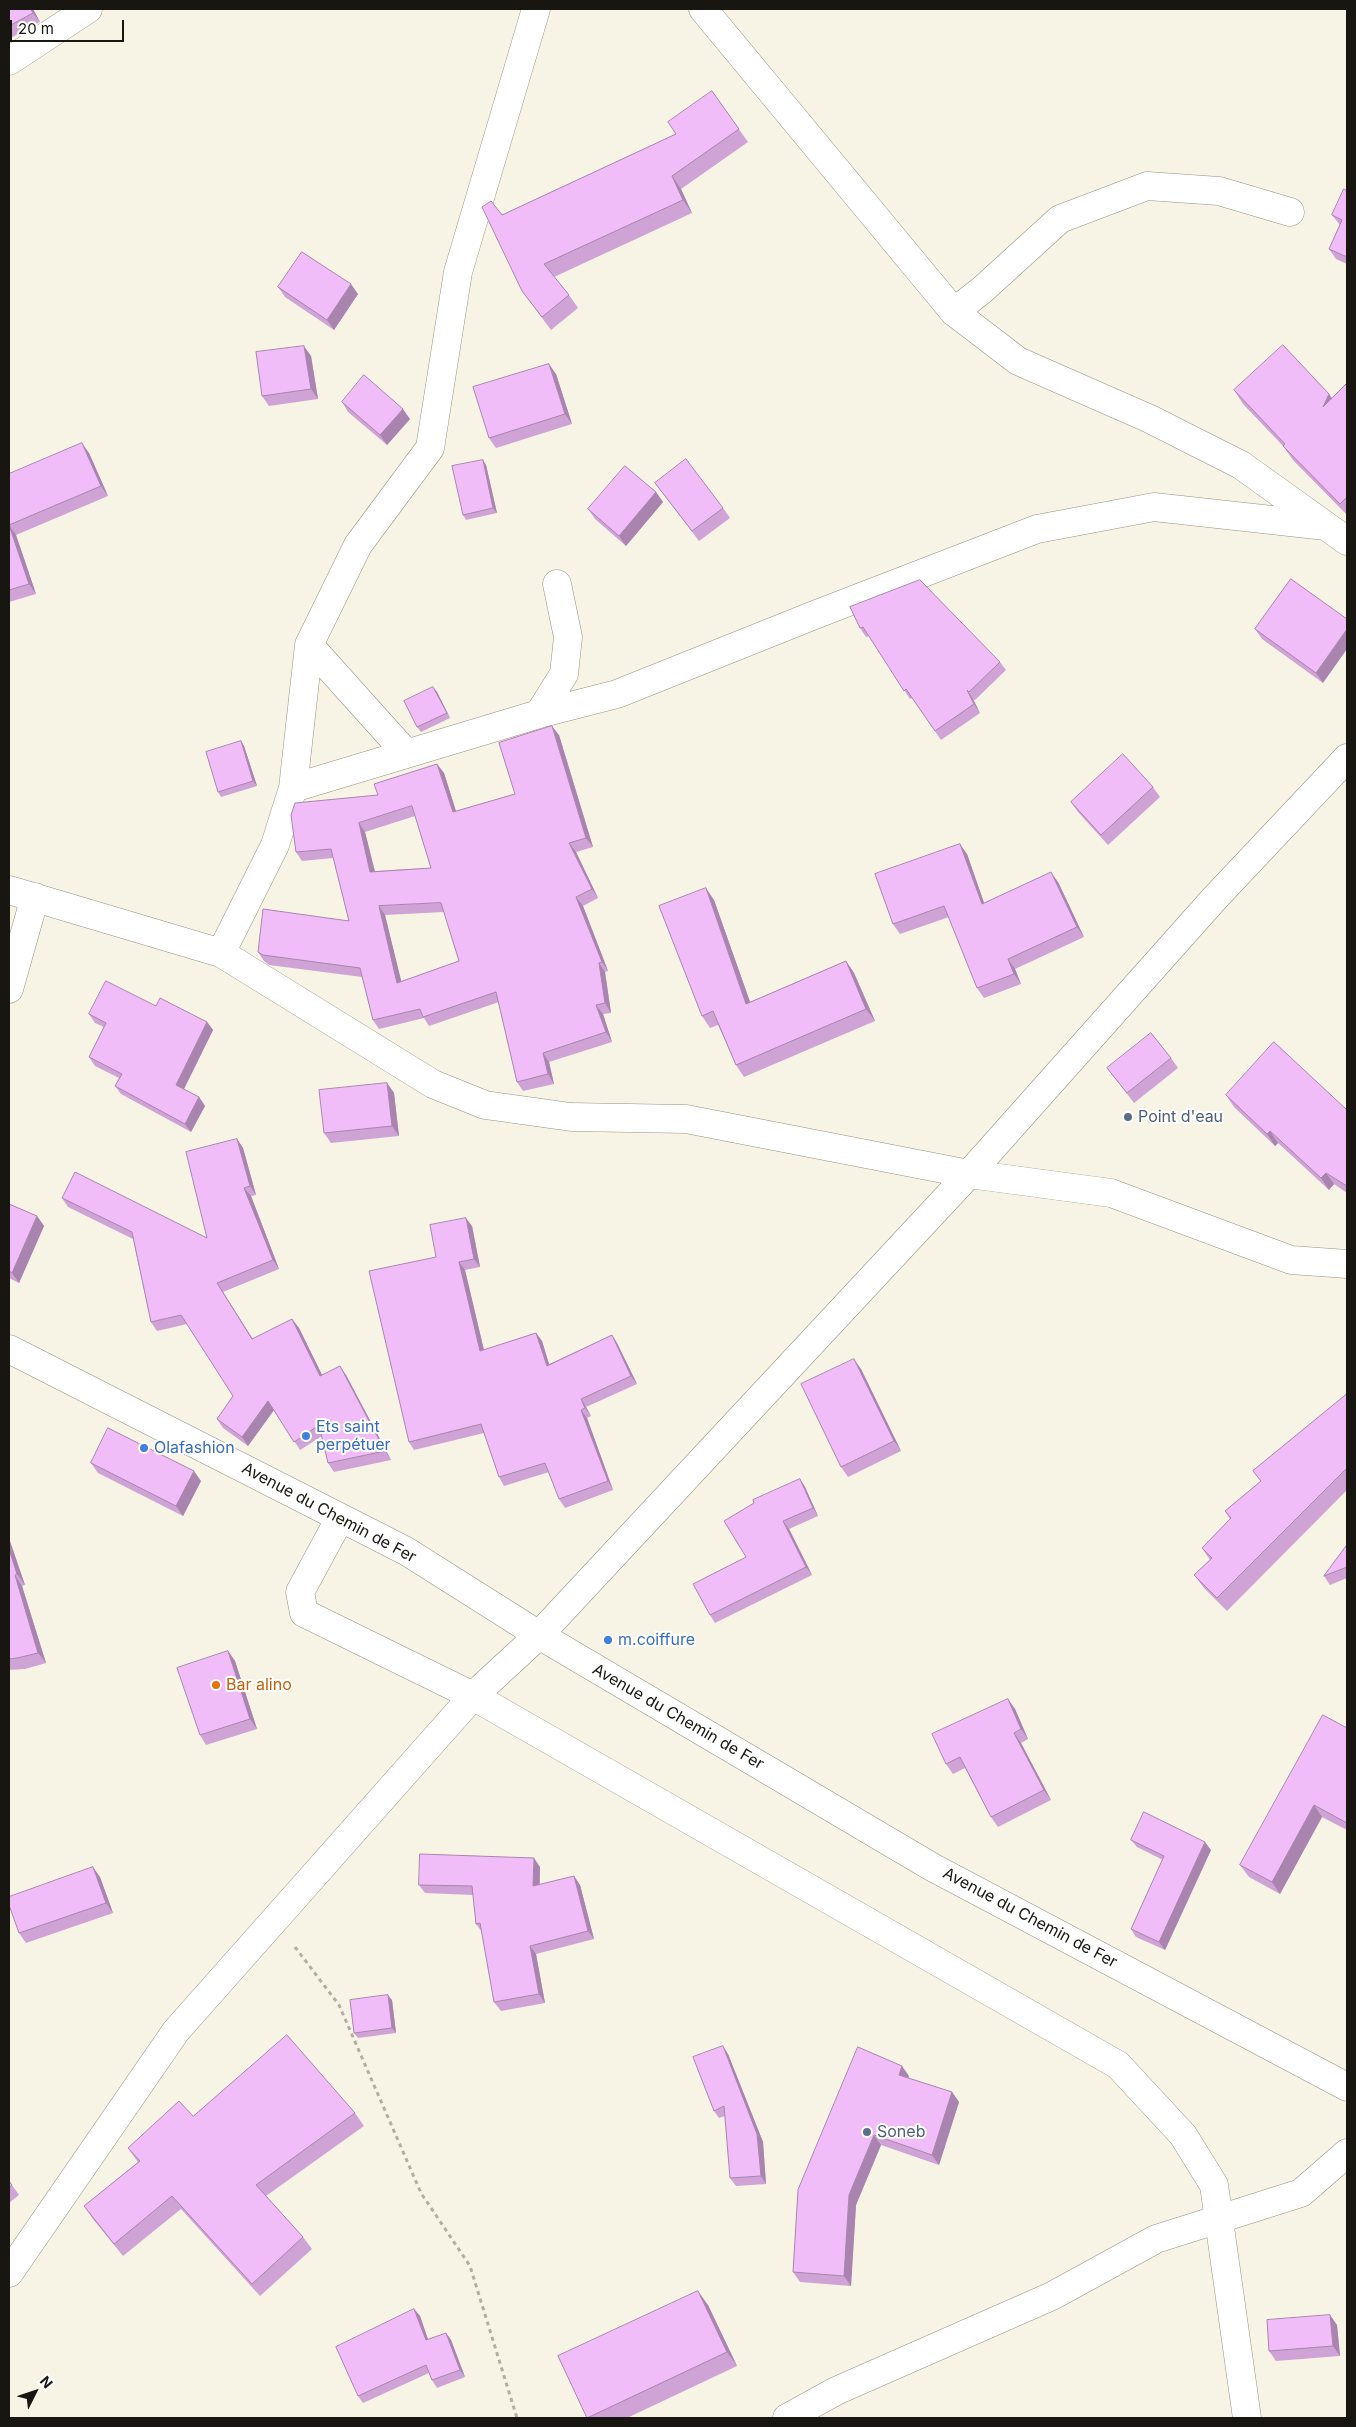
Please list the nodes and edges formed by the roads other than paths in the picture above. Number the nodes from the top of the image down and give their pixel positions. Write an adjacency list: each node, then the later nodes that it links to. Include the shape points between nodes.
1 (88, 9): 4 (street)
2 (536, 9): 9 (street, via 458,272 430,448 358,545)
3 (703, 9): 6 (street)
4 (9, 61)
5 (1290, 212): 6 (street, via 1219,191 1147,186 1060,218)
6 (954, 312): 7 (street, via 1018,361 1150,419 1241,465)
7 (1337, 533): 10 (street, via 1154,507 1038,529 616,694)
8 (557, 584): 10 (street, via 568,637 564,674)
9 (309, 645): 11 (street); 13 (street)
10 (539, 714): 11 (street)
11 (406, 753): 13 (street)
12 (1347, 758): 18 (street, via 1214,899)
13 (293, 788): 16 (street, via 275,845)
14 (9, 890): 15 (street)
15 (35, 897): 16 (street); 17 (street)
16 (221, 953): 18 (street, via 432,1084 485,1106 571,1117 686,1119)
17 (9, 990)
18 (969, 1174): 19 (street, via 1111,1193 1291,1260); 22 (street)
19 (1347, 1264)
20 (9, 1349): 21 (street, Avenue du Chemin de Fer)
21 (340, 1518): 22 (street, Avenue du Chemin de Fer, via 406,1552); 23 (street, via 300,1592 304,1613)
22 (539, 1635): 23 (street); 24 (street, Avenue du Chemin de Fer, via 932,1867)
23 (473, 1696): 26 (street, via 1118,2065 1183,2135 1214,2185); 27 (street, via 176,2031)
24 (1347, 2087)
25 (1347, 2153): 26 (street, via 1301,2193)
26 (1219, 2218): 28 (street, via 1156,2239 1052,2296 836,2391); 29 (street)
27 (9, 2273)
28 (787, 2418)
29 (1247, 2418)

